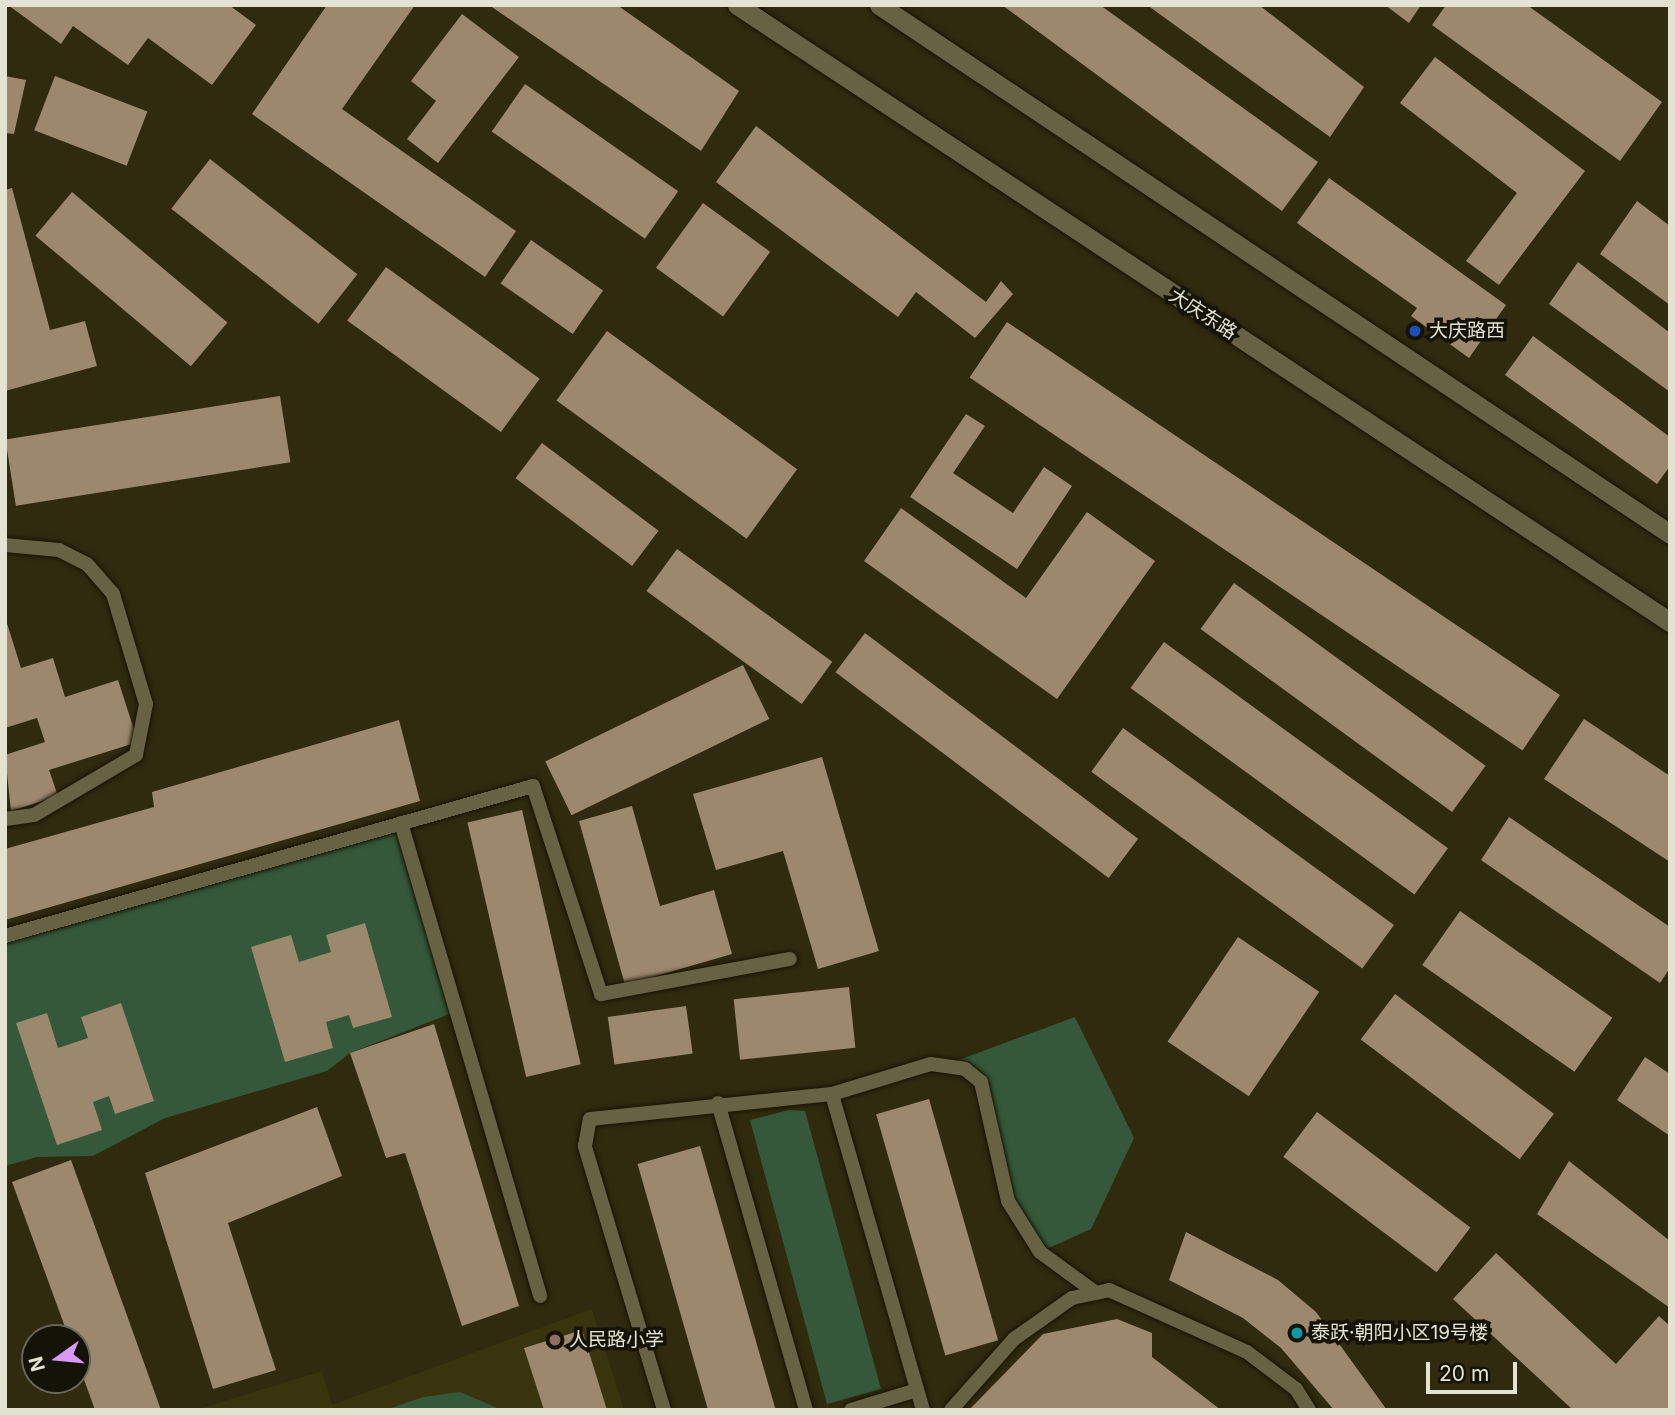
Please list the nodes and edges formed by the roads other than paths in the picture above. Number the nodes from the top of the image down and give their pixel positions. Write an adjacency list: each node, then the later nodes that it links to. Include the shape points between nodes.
1 (737, 5): 5 (main road, 大庆东路)
2 (879, 5): 3 (main road)
3 (1670, 534)
4 (5, 545): 6 (lane, via 59,550 87,564 113,594 146,704 136,755 34,815)
5 (1670, 622)
6 (5, 819)
7 (401, 823): 8 (lane); 9 (lane, via 533,786 601,994); 13 (lane)
8 (5, 936)
9 (790, 959)
10 (832, 1094): 11 (lane); 12 (lane, via 931,1064 965,1069 981,1082 1009,1201 1040,1252); 14 (lane)
11 (718, 1103): 15 (lane, via 590,1119 585,1146); 16 (lane)
12 (1096, 1293): 19 (lane, via 1072,1298 1014,1339); 20 (lane, via 1109,1290 1247,1352 1296,1389)
13 (540, 1297)
14 (917, 1390): 17 (lane); 18 (lane)
15 (664, 1410)
16 (806, 1410)
17 (851, 1410)
18 (923, 1410)
19 (951, 1410)
20 (1309, 1410)

